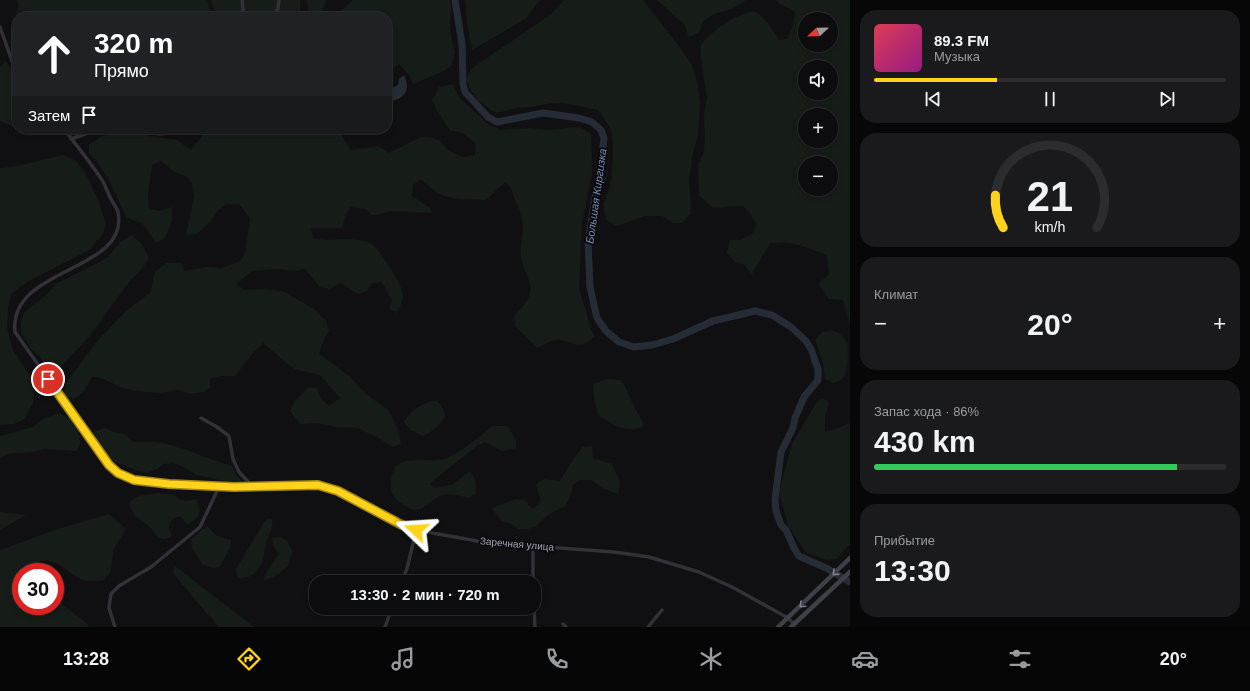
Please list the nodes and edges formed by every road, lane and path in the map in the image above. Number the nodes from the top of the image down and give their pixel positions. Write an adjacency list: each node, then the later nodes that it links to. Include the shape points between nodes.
1 (242, 0): 3 (street)
2 (278, 0): 4 (street)
3 (243, 12)
4 (276, 12)
5 (0, 27): 6 (street)
6 (12, 61)
7 (66, 134): 11 (street, Заречная улица)
8 (85, 134): 11 (street)
9 (155, 134): 10 (street)
10 (166, 134)
11 (71, 139): 14 (street, Заречная улица, via 101,178 118,211 117,231 106,248 47,281 22,302 14,325 15,332 109,465 118,473 134,480)
12 (201, 418): 13 (street, via 229,436 233,459 239,472)
13 (252, 486): 14 (street, Заречная улица); 15 (street, Заречная улица, via 318,485 338,491)
14 (219, 487): 26 (street, via 200,527 151,567 119,586 111,594 109,608)
15 (416, 530): 16 (street, Заречная улица, via 477,541); 19 (street)
16 (533, 546): 20 (street); 24 (street, Заречная улица, via 649,557 699,572)
17 (850, 558): 24 (main road, one-way to 24)
18 (850, 572): 25 (main road)
19 (404, 575)
20 (533, 575)
21 (662, 610): 29 (street)
22 (389, 615): 27 (street)
23 (534, 615): 28 (street)
24 (788, 618): 25 (street, Заречная улица); 30 (main road)
25 (793, 626)
26 (115, 627)
27 (385, 627)
28 (535, 627)
29 (648, 627)
30 (778, 627)

